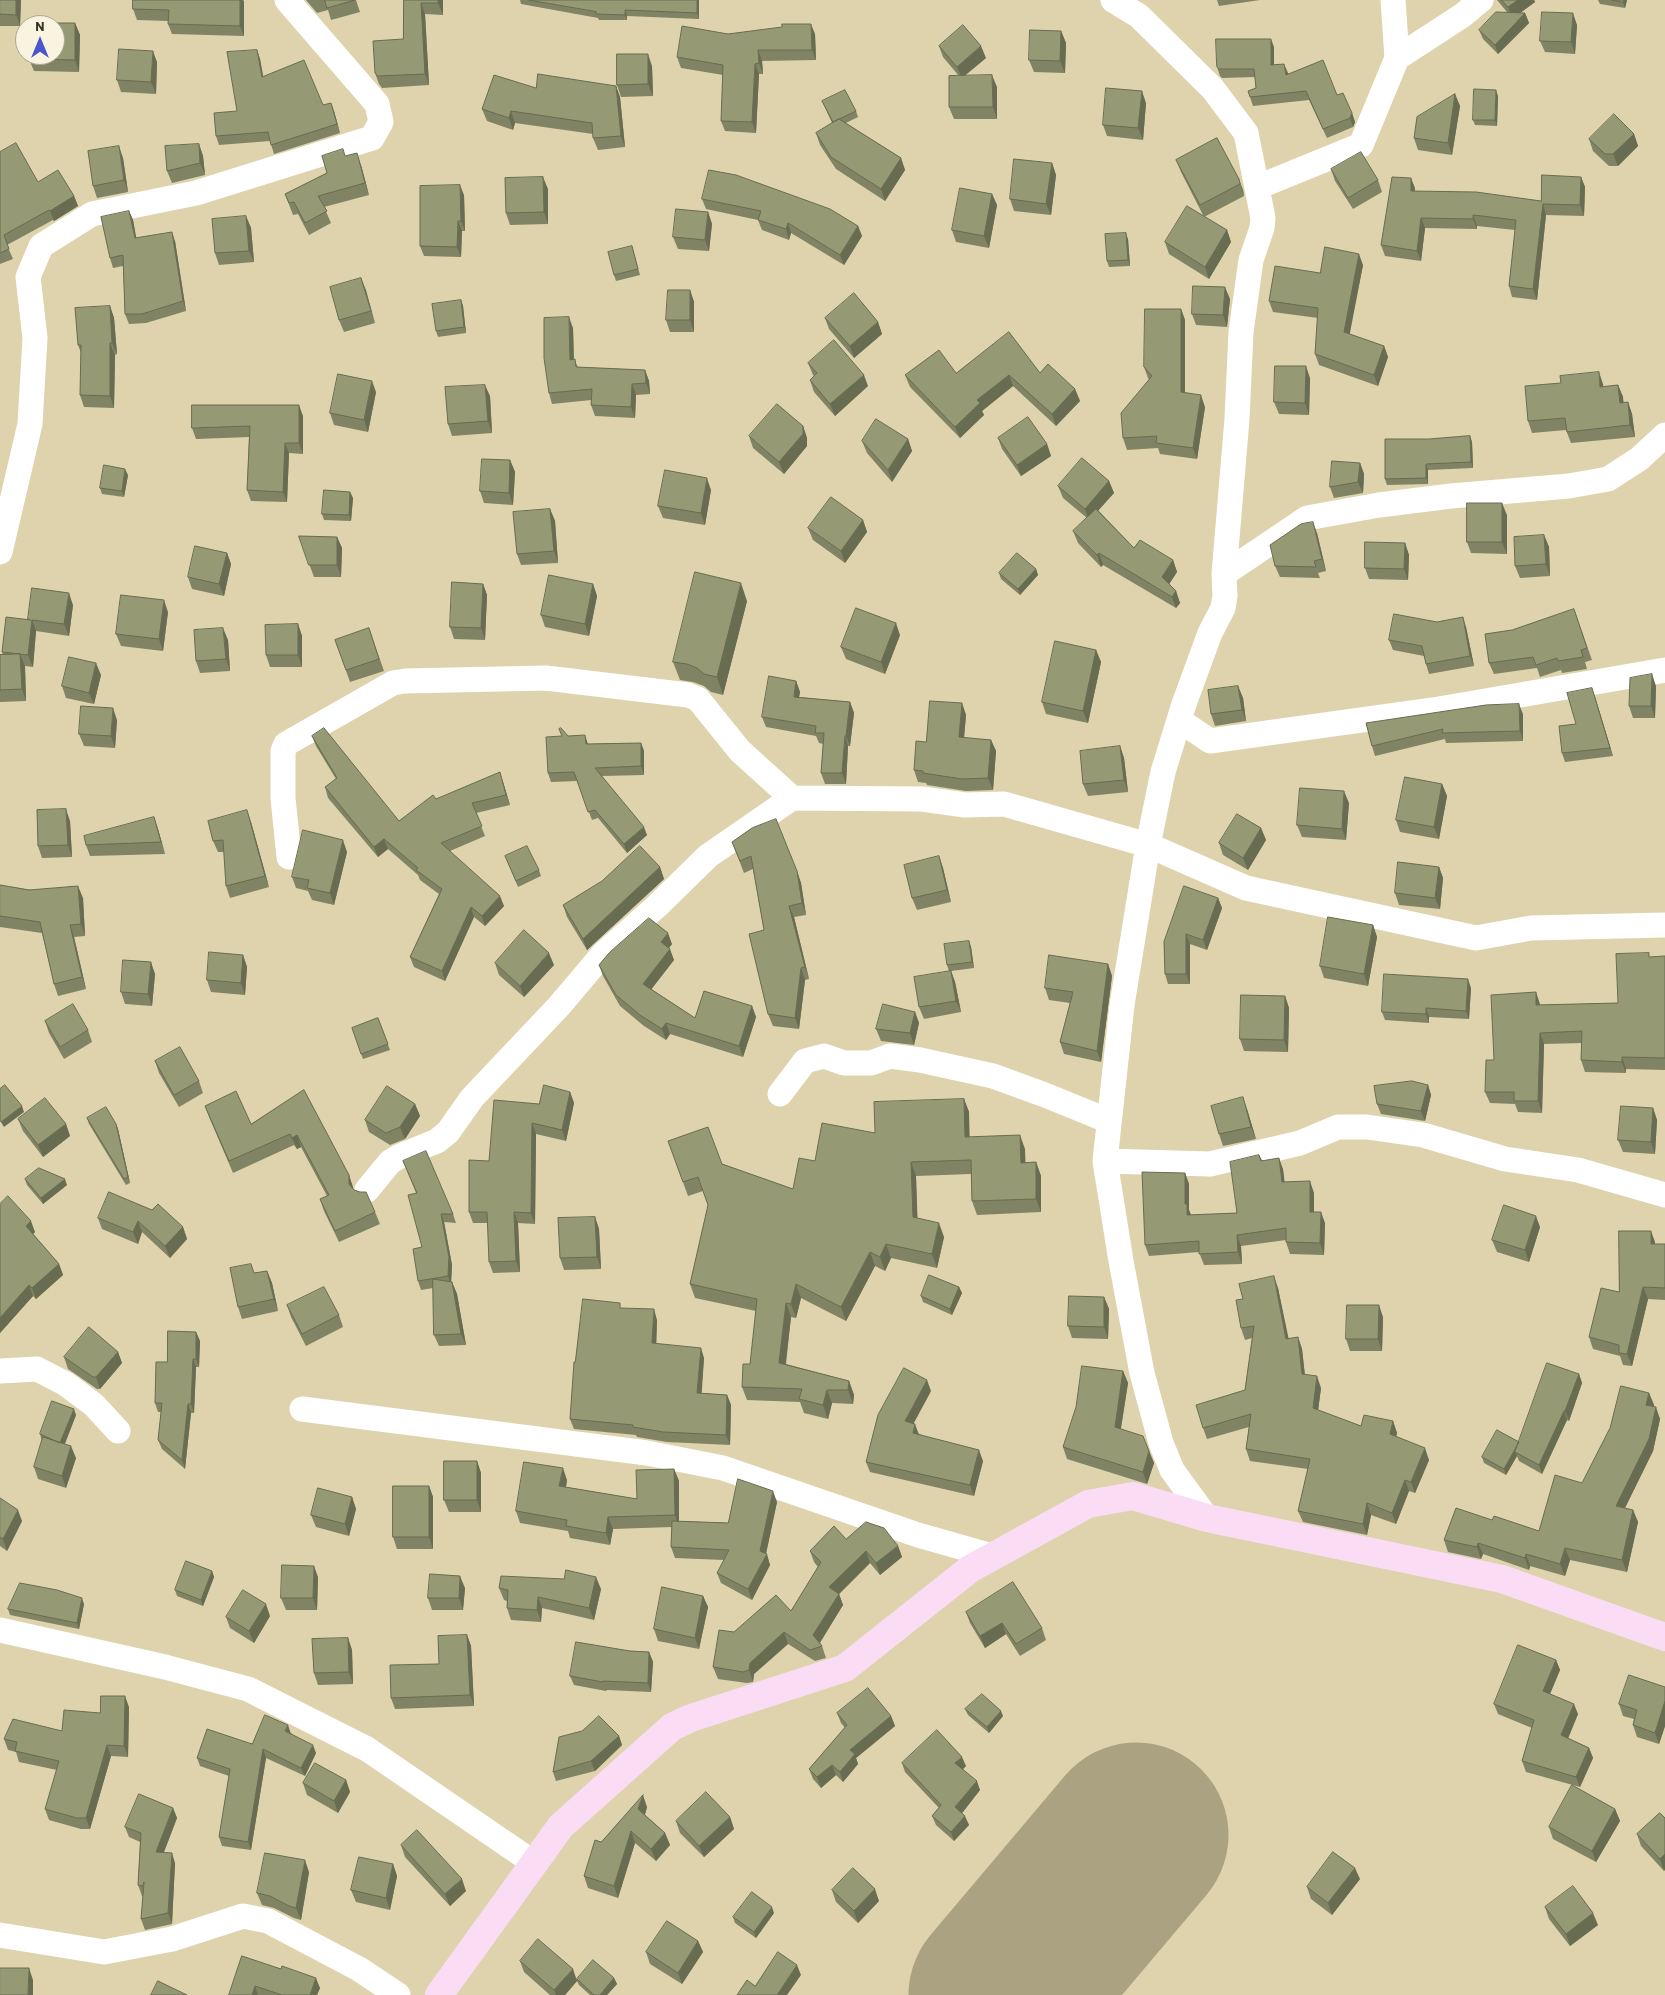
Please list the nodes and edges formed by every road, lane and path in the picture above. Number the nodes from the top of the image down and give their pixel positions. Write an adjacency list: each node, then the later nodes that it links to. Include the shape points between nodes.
1 (287, 0): 8 (street, via 377,104 381,122 372,138 196,193 92,214 40,246 28,277 35,338 30,424)
2 (1113, 0): 6 (street, via 1140,16 1213,89 1246,133)
3 (1393, 0): 5 (street)
4 (1482, 0): 5 (street)
5 (1397, 58): 6 (street, via 1361,145)
6 (1258, 187): 9 (street, via 1263,218 1251,260 1241,332)
7 (1665, 435): 9 (street, via 1640,459 1608,479 1569,486 1379,505 1307,518)
8 (0, 552)
9 (1224, 574): 11 (street, via 1222,608)
10 (1665, 670): 11 (street, via 1432,710 1210,740)
11 (1179, 720): 13 (street, via 1163,772)
12 (792, 798): 13 (street, via 922,799 965,805 1004,804); 14 (street, via 740,752 698,700 688,695 546,678 405,681 393,683 286,744 283,750 283,798); 19 (street, via 708,856 658,906 602,954 559,1006 472,1098 448,1132 437,1141 390,1162)
13 (1148, 846): 15 (street, via 1246,888 1476,938 1531,928); 17 (street, via 1122,1005)
14 (289, 857)
15 (1665, 925)
16 (780, 1094): 17 (street, via 805,1061 824,1056 844,1063 871,1063 890,1056 993,1076)
17 (1109, 1121): 18 (street)
18 (1105, 1161): 20 (street, via 1210,1164 1300,1143 1338,1127 1367,1126 1423,1135 1505,1159 1578,1170); 24 (street, via 1140,1364 1160,1443 1172,1470)
19 (368, 1190)
20 (1665, 1195)
21 (0, 1371): 23 (street, via 37,1369 66,1384 94,1405)
22 (302, 1408): 25 (street, via 647,1453 723,1468 918,1535)
23 (118, 1431)
24 (1207, 1518): 25 (street, via 1133,1496 1088,1504); 27 (street, via 1502,1579)
25 (992, 1556): 28 (street, via 970,1569 845,1668 672,1727 561,1826)
26 (0, 1630): 28 (street, via 248,1689 367,1749)
27 (1665, 1637)
28 (534, 1863): 31 (street)
29 (0, 1935): 30 (street, via 104,1952 172,1939 243,1916 268,1921 359,1969)
30 (398, 1995)
31 (439, 1995)

